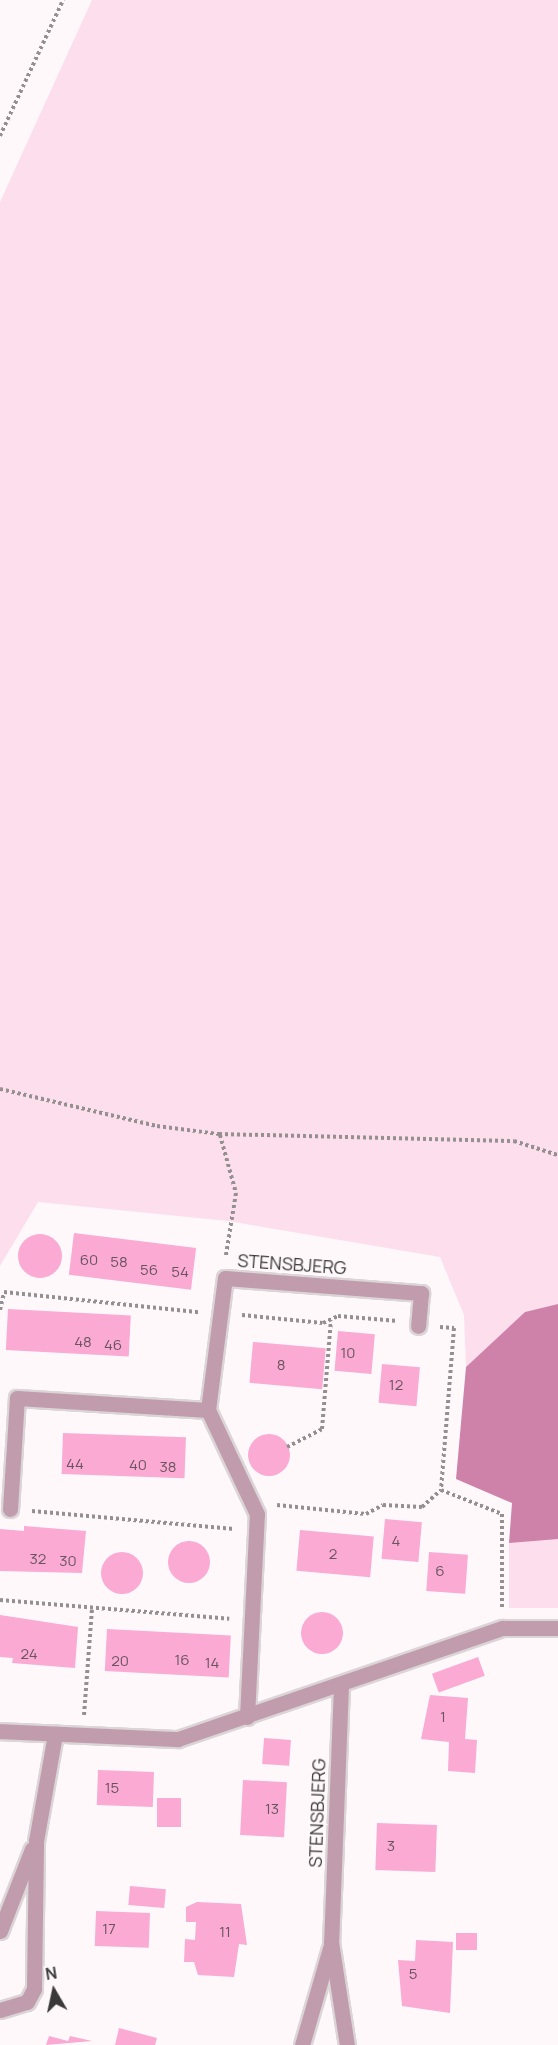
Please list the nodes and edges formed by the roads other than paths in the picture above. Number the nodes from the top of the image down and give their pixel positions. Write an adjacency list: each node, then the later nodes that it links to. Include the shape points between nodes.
1 (418, 1326): 2 (street, STENSBJERG, via 421,1293 225,1278)
2 (208, 1410): 3 (street, via 17,1398); 6 (street, via 257,1514)
3 (10, 1509)
4 (558, 1628): 5 (street, via 502,1628)
5 (341, 1685): 6 (street); 11 (street, STENSBJERG)
6 (247, 1717): 8 (street, via 178,1739)
7 (0, 1731): 8 (street)
8 (55, 1734): 9 (street)
9 (36, 1841): 10 (street); 12 (street, via 34,1989 27,2002)
10 (0, 1931)
11 (331, 1942): 13 (street, STENSBJERG); 14 (street, STENSBJERG)
12 (0, 2010)
13 (302, 2045)
14 (347, 2045)

